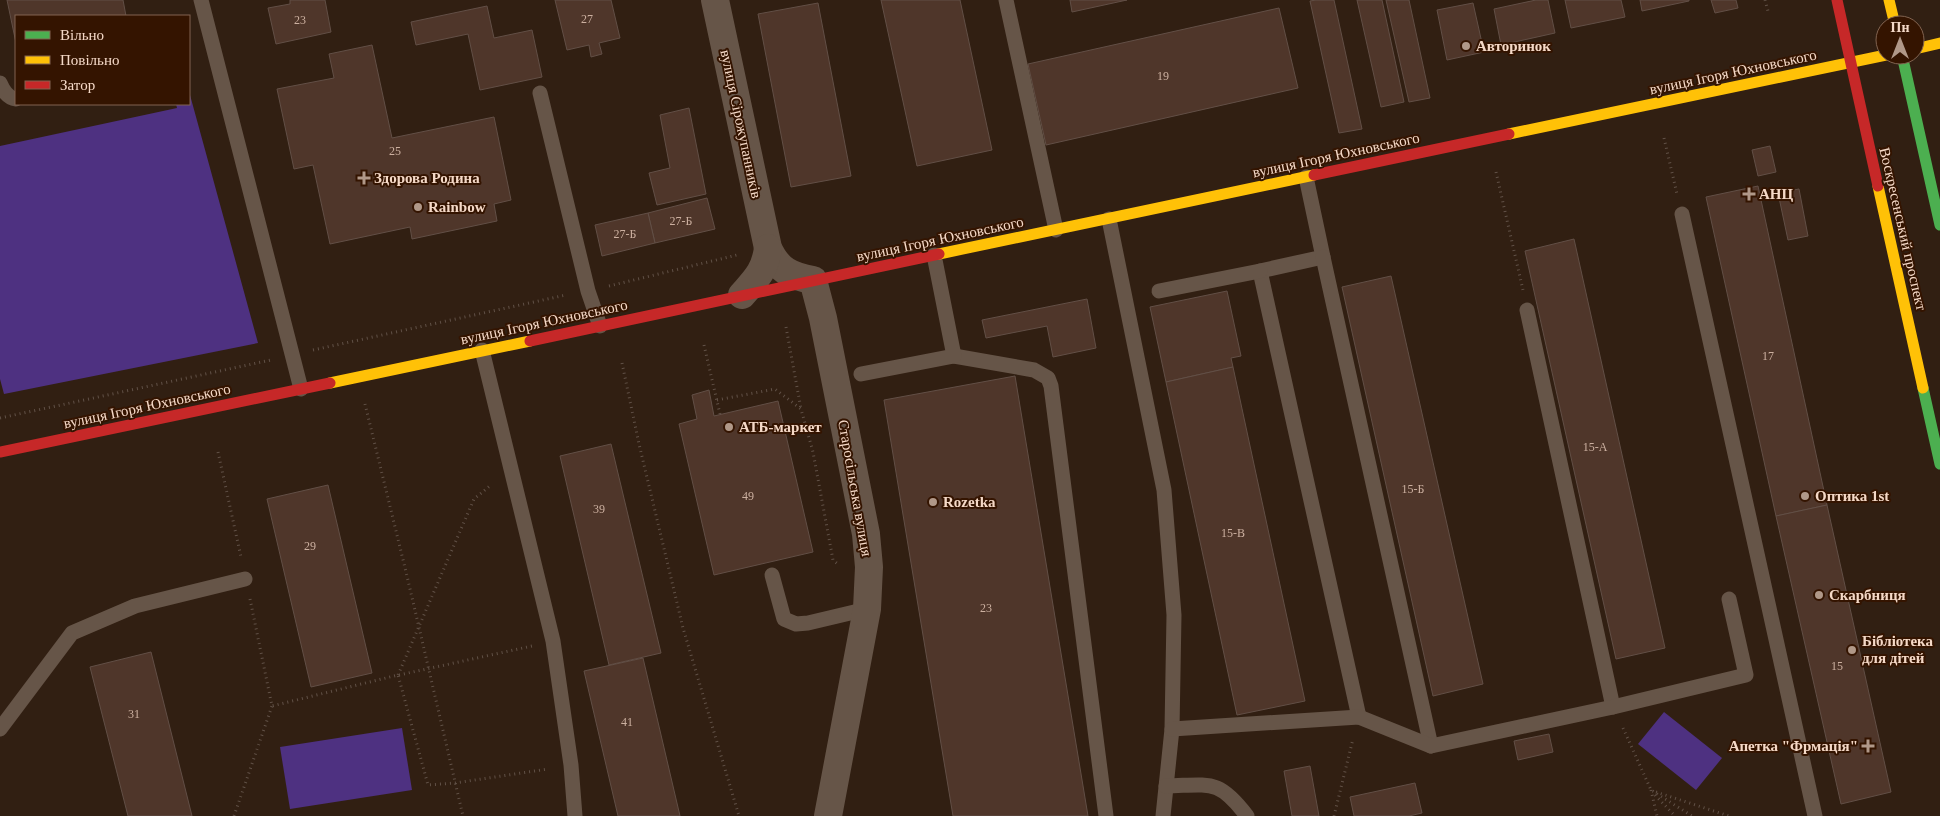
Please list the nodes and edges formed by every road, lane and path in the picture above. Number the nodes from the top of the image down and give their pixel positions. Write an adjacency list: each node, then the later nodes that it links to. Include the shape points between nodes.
1 (200, 0): 38 (lane)
2 (715, 0): 24 (street, вулиця Сірожупанників)
3 (1006, 0): 23 (lane)
4 (1765, 0): 7 (path)
5 (1837, 0): 12 (street, Воскресенський проспект)
6 (1890, 0): 8 (street)
7 (1768, 11)
8 (1893, 15)
9 (1940, 44): 10 (street)
10 (1925, 47)
11 (1875, 57): 12 (street, вулиця Ігоря Юхновського)
12 (1851, 62): 19 (street, вулиця Ігоря Юхновського); 50 (street, Воскресенський проспект)
13 (1904, 65): 22 (street)
14 (0, 83): 16 (lane, via 5,93)
15 (540, 93): 30 (lane)
16 (15, 99)
17 (1664, 138): 20 (path)
18 (1496, 172): 33 (path)
19 (1306, 177): 21 (street, вулиця Ігоря Юхновського); 27 (lane)
20 (1682, 214): 83 (lane)
21 (1109, 219): 23 (street, вулиця Ігоря Юхновського); 64 (lane, via 1164,490 1174,615)
22 (1940, 225)
23 (1056, 230): 26 (street, вулиця Ігоря Юхновського)
24 (768, 248): 29 (street, вулиця Сірожупанників, via 782,270); 32 (street, вулиця Сірожупанників, via 761,274)
25 (741, 255): 30 (path)
26 (934, 255): 29 (street, вулиця Ігоря Юхновського); 39 (lane)
27 (1323, 257): 28 (lane); 65 (lane)
28 (1260, 271): 31 (lane); 62 (lane)
29 (813, 280): 32 (street, вулиця Ігоря Юхновського); 54 (street, Старосільська вулиця, via 866,534)
30 (588, 290): 34 (lane); 38 (path)
31 (1160, 290)
32 (742, 295): 34 (street, вулиця Ігоря Юхновського)
33 (1527, 310): 61 (lane)
34 (600, 326): 37 (street, вулиця Ігоря Юхновського)
35 (786, 326): 45 (path)
36 (704, 344): 44 (path)
37 (482, 350): 42 (street, вулиця Ігоря Юхновського); 51 (lane)
38 (291, 355): 43 (lane); 47 (path)
39 (954, 356): 41 (lane); 75 (lane, via 1034,370 1048,378 1052,386)
40 (622, 362): 73 (path, via 683,628)
41 (861, 374)
42 (358, 377): 43 (street, вулиця Ігоря Юхновського); 56 (path)
43 (301, 389): 48 (street, вулиця Ігоря Юхновського)
44 (717, 400): 45 (path, via 775,389); 46 (path)
45 (801, 409): 54 (path, via 813,452 833,560)
46 (720, 414)
47 (0, 418)
48 (0, 452)
49 (218, 452): 53 (path)
50 (1940, 464)
51 (511, 470): 56 (path, via 474,499); 57 (lane)
52 (772, 574): 54 (lane, via 784,619 796,624)
53 (246, 579): 60 (path); 63 (lane, via 135,606 72,633)
54 (867, 597): 74 (street, Старосільська вулиця)
55 (1729, 599): 61 (lane, via 1746,675)
56 (419, 625): 58 (path); 59 (path)
57 (553, 641): 58 (path); 66 (lane)
58 (429, 668): 59 (path); 67 (path)
59 (398, 675): 60 (path); 67 (path, via 428,785)
60 (272, 706): 70 (path)
61 (1613, 707): 65 (lane); 69 (path)
62 (1359, 716): 64 (lane); 65 (lane); 78 (path)
63 (0, 729)
64 (1172, 729): 68 (lane)
65 (1431, 746)
66 (571, 765): 67 (path); 72 (lane)
67 (455, 783): 71 (path)
68 (1166, 786): 76 (lane); 77 (lane, via 1216,786 1233,798)
69 (1651, 790): 79 (path); 80 (path); 81 (path); 82 (path)
70 (234, 816)
71 (463, 816)
72 (575, 816)
73 (739, 816)
74 (828, 816)
75 (1106, 816)
76 (1163, 816)
77 (1246, 816)
78 (1334, 816)
79 (1657, 816)
80 (1675, 816)
81 (1692, 816)
82 (1729, 816)
83 (1814, 816)

